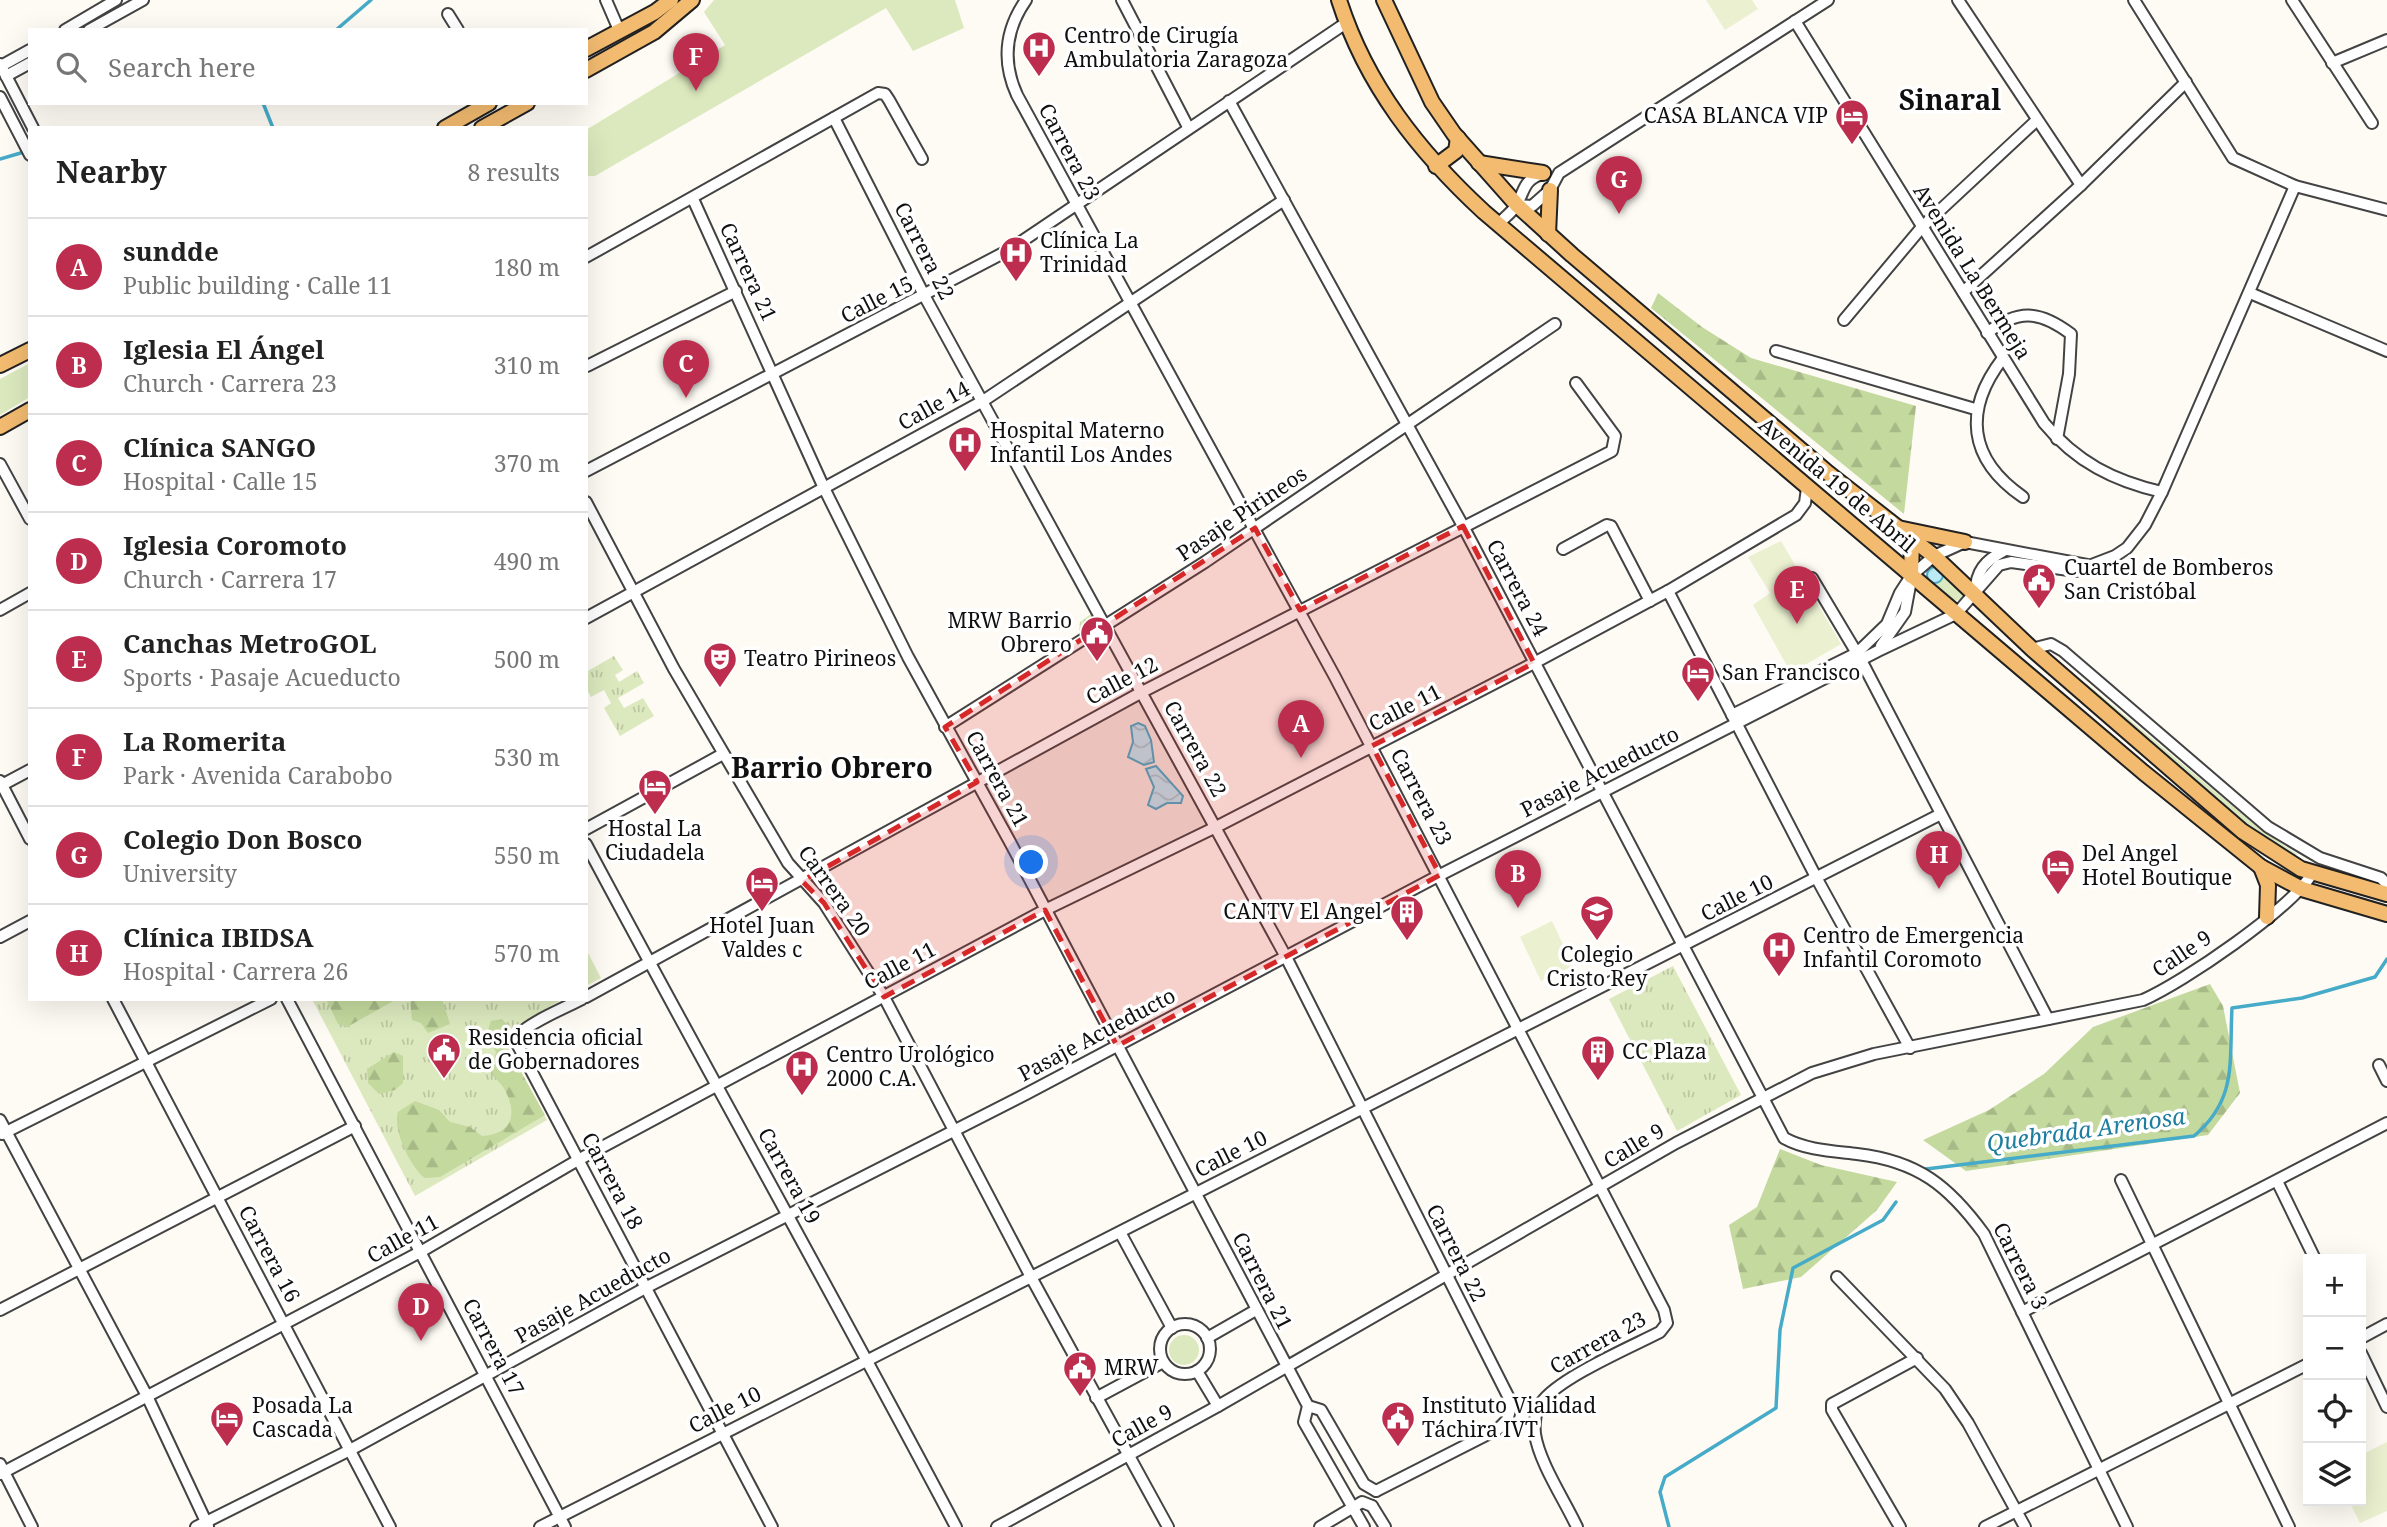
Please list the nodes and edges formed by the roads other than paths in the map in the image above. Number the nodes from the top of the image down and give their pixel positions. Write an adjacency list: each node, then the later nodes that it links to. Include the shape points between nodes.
1 (116, 0): 17 (street)
2 (143, 0): 18 (street)
3 (606, 0): 20 (street)
4 (671, 0): 20 (main road)
5 (692, 0): 27 (main road, via 654,32)
6 (1026, 0): 53 (street, Carrera 23, via 1016,15 1006,64)
7 (1122, 0): 40 (street)
8 (1339, 0): 16 (main road, Avenida 19 de Abril)
9 (1384, 0): 41 (main road, Avenida 19 de Abril, via 1432,102)
10 (1828, 0): 15 (street)
11 (1958, 0): 35 (street)
12 (2134, 0): 28 (street)
13 (2292, 0): 25 (street)
14 (448, 14): 19 (street)
15 (1795, 22): 47 (street); 57 (street, Avenida La Bermeja)
16 (1346, 23): 30 (street, Calle 15); 45 (main road, Avenida 19 de Abril, via 1385,99)
17 (68, 28)
18 (93, 28)
19 (457, 28)
20 (620, 30): 22 (main road)
21 (2387, 40): 25 (street)
22 (588, 48)
23 (28, 51): 26 (street)
24 (28, 63): 26 (street)
25 (2332, 63): 36 (street)
26 (3, 69): 37 (street)
27 (588, 69)
28 (2186, 82): 48 (street); 49 (street, via 2233,158)
29 (0, 97): 33 (street)
30 (1229, 101): 40 (street, Calle 15); 52 (street, Carrera 24)
31 (485, 105): 38 (main road)
32 (523, 105): 39 (main road)
33 (4, 115): 42 (street)
34 (834, 118): 43 (street, via 878,93 885,94); 51 (street); 63 (street, Carrera 22)
35 (2037, 120): 48 (street); 57 (street)
36 (2372, 123)
37 (32, 126)
38 (449, 126)
39 (486, 126)
40 (1188, 127): 53 (street, Calle 15)
41 (1458, 138): 44 (main road, Avenida 19 de Abril); 45 (main road, via 1455,151)
42 (28, 152)
43 (922, 159)
44 (1479, 163): 46 (main road); 54 (main road, Avenida 19 de Abril)
45 (1436, 166): 56 (main road, Avenida 19 de Abril)
46 (1543, 173): 47 (street); 54 (street, via 1520,191)
47 (1559, 173): 50 (street)
48 (2081, 185): 61 (street)
49 (2295, 186): 55 (street); 62 (street)
50 (1550, 190): 54 (street, via 1532,206); 58 (main road)
51 (693, 199): 59 (street); 60 (street, Carrera 21)
52 (1284, 201): 64 (street, Calle 14); 79 (street, Carrera 24)
53 (1076, 205): 63 (street, Calle 15, via 1010,250); 64 (street, Carrera 23)
54 (1517, 205): 56 (street); 58 (main road, Avenida 19 de Abril)
55 (2387, 210)
56 (1499, 224): 85 (main road, Avenida 19 de Abril)
57 (1922, 227): 61 (street, Avenida La Bermeja); 65 (street)
58 (1548, 234): 91 (main road, Avenida 19 de Abril)
59 (588, 256)
60 (736, 291): 73 (street); 74 (street, Carrera 21)
61 (1963, 292): 67 (street, Avenida La Bermeja)
62 (2250, 293): 70 (street); 86 (street)
63 (925, 297): 74 (street, Calle 15); 76 (street, Carrera 22)
64 (1130, 304): 76 (street, Calle 14); 92 (street, Carrera 23)
65 (1844, 320)
66 (1555, 324): 79 (street, Pasaje Pirineos)
67 (1987, 333): 71 (street, Avenida La Bermeja); 81 (street, via 2018,314 2041,317 2071,334 2070,374)
68 (28, 350): 72 (main road)
69 (1776, 351): 77 (street)
70 (2387, 351)
71 (2003, 358): 77 (street); 81 (street, Avenida La Bermeja)
72 (0, 365)
73 (588, 365)
74 (774, 374): 83 (street, Calle 15); 84 (street, Carrera 21)
75 (1577, 383): 90 (street, Calle 12, via 1615,436 1612,450)
76 (983, 401): 84 (street, Calle 14); 110 (street, Carrera 22)
77 (1975, 409): 87 (street, via 1979,449 1988,466)
78 (28, 411): 80 (main road)
79 (1405, 426): 90 (street, Carrera 24); 92 (street, Pasaje Pirineos)
80 (0, 427)
81 (2057, 439): 86 (street, Avenida La Bermeja, via 2084,462 2116,479)
82 (0, 464): 89 (street)
83 (588, 470)
84 (824, 488): 102 (street, Calle 14); 117 (street, Carrera 21)
85 (1807, 488): 99 (main road, Avenida 19 de Abril); 101 (street, Calle 11, via 1805,503 1796,515)
86 (2162, 492): 98 (street, via 2127,548)
87 (2023, 497)
88 (588, 506): 102 (street, Carrera 20)
89 (28, 515)
90 (1463, 526): 107 (street, Calle 12); 114 (street, Carrera 24)
91 (1895, 527): 93 (main road, Avenida 19 de Abril); 94 (main road)
92 (1255, 528): 107 (street, Carrera 23); 110 (street, Pasaje Pirineos)
93 (1912, 540): 97 (main road, Avenida 19 de Abril); 99 (main road)
94 (1965, 542): 96 (street); 97 (street)
95 (1563, 549): 105 (street, via 1611,526)
96 (2005, 550): 98 (street); 104 (street, via 1990,558 1976,575)
97 (1934, 556): 99 (street); 104 (main road, Avenida 19 de Abril)
98 (2087, 565): 104 (street, Pasaje Acueducto, via 2076,570 2011,562 1999,565)
99 (1911, 576): 108 (main road, Avenida 19 de Abril); 112 (street, via 1899,624); 113 (street, via 1887,624)
100 (1812, 578): 113 (street)
101 (1668, 591): 105 (street, Calle 11); 116 (street)
102 (632, 593): 109 (street, Calle 14); 119 (street, Carrera 20)
103 (28, 594): 106 (street)
104 (1975, 594): 108 (street, Pasaje Acueducto); 111 (main road, Avenida 19 de Abril)
105 (1650, 601): 114 (street, Calle 11)
106 (0, 610)
107 (1300, 610): 115 (street, Calle 12); 118 (street, Carrera 23)
108 (1956, 614): 112 (street, Pasaje Acueducto); 129 (main road, Avenida 19 de Abril)
109 (588, 617)
110 (1106, 628): 115 (street, Carrera 22); 117 (street, Pasaje Pirineos)
111 (2032, 649): 130 (main road, Avenida 19 de Abril, via 2242,831); 134 (street, via 2051,644 2063,651 2193,765 2289,841)
112 (1878, 651): 113 (street, Pasaje Acueducto)
113 (1859, 656): 116 (street, Pasaje Acueducto); 124 (street)
114 (1534, 663): 118 (street, Calle 11); 123 (street, Carrera 24)
115 (1142, 692): 121 (street, Calle 12); 125 (street, Carrera 22)
116 (1734, 719): 123 (street, Pasaje Acueducto); 132 (street)
117 (945, 727): 121 (street, Carrera 21)
118 (1373, 747): 125 (street, Calle 11); 131 (street, Carrera 23)
119 (723, 754): 126 (street); 133 (street, Carrera 20)
120 (28, 771): 122 (street)
121 (977, 782): 133 (street, Calle 12); 137 (street, Carrera 21)
122 (1, 784): 127 (street)
123 (1602, 793): 131 (street, Pasaje Acueducto); 142 (street, Carrera 24)
124 (1939, 815): 132 (street, Calle 10); 151 (street)
125 (1216, 827): 137 (street, Calle 11); 143 (street, Carrera 22)
126 (588, 828)
127 (28, 835)
128 (588, 848): 144 (street, Carrera 19)
129 (2261, 867): 135 (main road, Avenida 19 de Abril); 139 (main road, via 2268,885)
130 (2312, 874): 135 (street, Calle 9); 136 (main road, Avenida 19 de Abril)
131 (1440, 875): 143 (street, Pasaje Acueducto); 152 (street, Carrera 23)
132 (1817, 879): 142 (street, Calle 10); 155 (street)
133 (802, 881): 144 (street, Calle 12); 146 (street, Carrera 20, via 824,903)
134 (2387, 884)
135 (2302, 889): 138 (main road, Avenida 19 de Abril); 139 (street, Calle 9)
136 (2387, 894)
137 (1045, 910): 146 (street, Calle 11); 154 (street, Carrera 21)
138 (2387, 914)
139 (2267, 917): 151 (street, Calle 9, via 2169,988 2143,1000)
140 (28, 922): 141 (street)
141 (0, 937)
142 (1682, 948): 152 (street, Calle 10); 160 (street, Carrera 24)
143 (1286, 957): 154 (street, Pasaje Acueducto); 161 (street, Carrera 22)
144 (650, 964): 145 (street, Calle 12); 159 (street, Carrera 19)
145 (588, 996)
146 (884, 997): 159 (street, Calle 11); 165 (street, Carrera 20)
147 (114, 1001): 156 (street, Carrera 16)
148 (267, 1001): 156 (street)
149 (288, 1001): 164 (street, Carrera 17)
150 (578, 1001): 153 (street, Calle 12, via 528,1028)
151 (2048, 1019): 155 (street, Calle 9)
152 (1521, 1030): 161 (street, Calle 10); 170 (street, Carrera 23)
153 (514, 1041): 167 (street, Carrera 18)
154 (1117, 1046): 165 (street, Pasaje Acueducto); 171 (street, Carrera 21)
155 (1909, 1048): 160 (street, Calle 9, via 1812,1073)
156 (147, 1063): 166 (street); 172 (street, Carrera 16)
157 (2379, 1065): 158 (street)
158 (2387, 1081)
159 (715, 1085): 167 (street, Calle 11); 173 (street, Carrera 19)
160 (1761, 1098): 170 (street, Calle 9); 185 (street, Carrera 3, via 1784,1138 1793,1143 1874,1156 1946,1187 1984,1234)
161 (1363, 1109): 171 (street, Calle 10); 179 (street, Carrera 22)
162 (0, 1120): 166 (street)
163 (2387, 1123): 169 (street)
164 (355, 1126): 172 (street); 176 (street, Carrera 17)
165 (955, 1130): 173 (street, Pasaje Acueducto); 181 (street, Carrera 20)
166 (3, 1133): 178 (street)
167 (578, 1160): 176 (street, Calle 11); 182 (street, Carrera 18)
168 (2121, 1180): 175 (street)
169 (2277, 1181): 175 (street); 177 (street)
170 (1602, 1188): 179 (street, Calle 9); 227 (street, Carrera 23, via 1667,1323 1660,1332 1552,1391 1540,1404 1537,1443)
171 (1196, 1194): 174 (street, Calle 10); 184 (street, Carrera 21)
172 (217, 1198): 178 (street); 186 (street, Carrera 16)
173 (789, 1214): 182 (street, Pasaje Acueducto); 192 (street, Carrera 19)
174 (1121, 1234): 181 (street, Calle 10); 188 (street)
175 (2152, 1246): 185 (street); 201 (street)
176 (422, 1251): 186 (street, Calle 11); 198 (street, Carrera 17)
177 (2313, 1254)
178 (78, 1270): 183 (street); 199 (street)
179 (1445, 1277): 196 (street, Calle 9); 210 (street, Carrera 22, via 1512,1404 1507,1420 1498,1429)
180 (1837, 1277): 191 (street)
181 (1031, 1278): 192 (street, Calle 10); 200 (street, Carrera 20)
182 (647, 1287): 198 (street, Pasaje Acueducto); 205 (street, Carrera 18)
183 (0, 1310)
184 (1255, 1310): 190 (street); 196 (street, Carrera 21)
185 (2022, 1312): 208 (street, Carrera 3)
186 (284, 1324): 199 (street, Calle 11); 206 (street, Carrera 16)
187 (2387, 1324): 189 (street)
188 (1172, 1328): 190 (street, via 1196,1326); 193 (street, via 1161,1343)
189 (2366, 1335)
190 (1207, 1338): 197 (street, via 1208,1360)
191 (1917, 1358): 213 (street, via 1968,1423); 228 (street, via 1832,1404)
192 (867, 1359): 205 (street, Calle 10); 221 (street, Carrera 19)
193 (1163, 1362): 197 (street, via 1178,1373); 200 (street)
194 (2366, 1363): 204 (street)
195 (2303, 1366): 201 (street)
196 (1285, 1367): 202 (street, Calle 9); 203 (street, Carrera 21)
197 (1197, 1371): 202 (street)
198 (487, 1377): 206 (street, Pasaje Acueducto); 214 (street, Carrera 17)
199 (147, 1396): 209 (street, Calle 11); 216 (street)
200 (1096, 1398): 207 (street, Carrera 20)
201 (2228, 1403): 208 (street); 232 (street)
202 (1218, 1406): 207 (street, Calle 9)
203 (1308, 1406): 210 (street, Carrera 21, via 1321,1410 1364,1484); 212 (street, Carrera 21, via 1304,1422)
204 (2387, 1407)
205 (723, 1433): 214 (street, Calle 10); 220 (street, Carrera 18)
206 (350, 1450): 216 (street, Pasaje Acueducto); 218 (street, Carrera 16)
207 (1127, 1456): 222 (street, Calle 9); 223 (street, Carrera 20)
208 (2097, 1469): 213 (street); 231 (street, Carrera 3)
209 (1, 1470): 217 (street)
210 (1376, 1491): 211 (street)
211 (1372, 1506): 212 (street, via 1362,1502); 226 (street)
212 (1353, 1507): 215 (street); 225 (street, Carrera 21)
213 (2017, 1511): 229 (street); 230 (street)
214 (563, 1522): 219 (street, Calle 10)
215 (1339, 1522): 224 (street)
216 (203, 1525)
217 (33, 1527)
218 (390, 1527)
219 (540, 1527)
220 (772, 1527)
221 (956, 1527)
222 (997, 1527)
223 (1168, 1527)
224 (1320, 1527)
225 (1364, 1527)
226 (1385, 1527)
227 (1577, 1527)
228 (1900, 1527)
229 (1985, 1527)
230 (2025, 1527)
231 (2127, 1527)
232 (2289, 1527)

